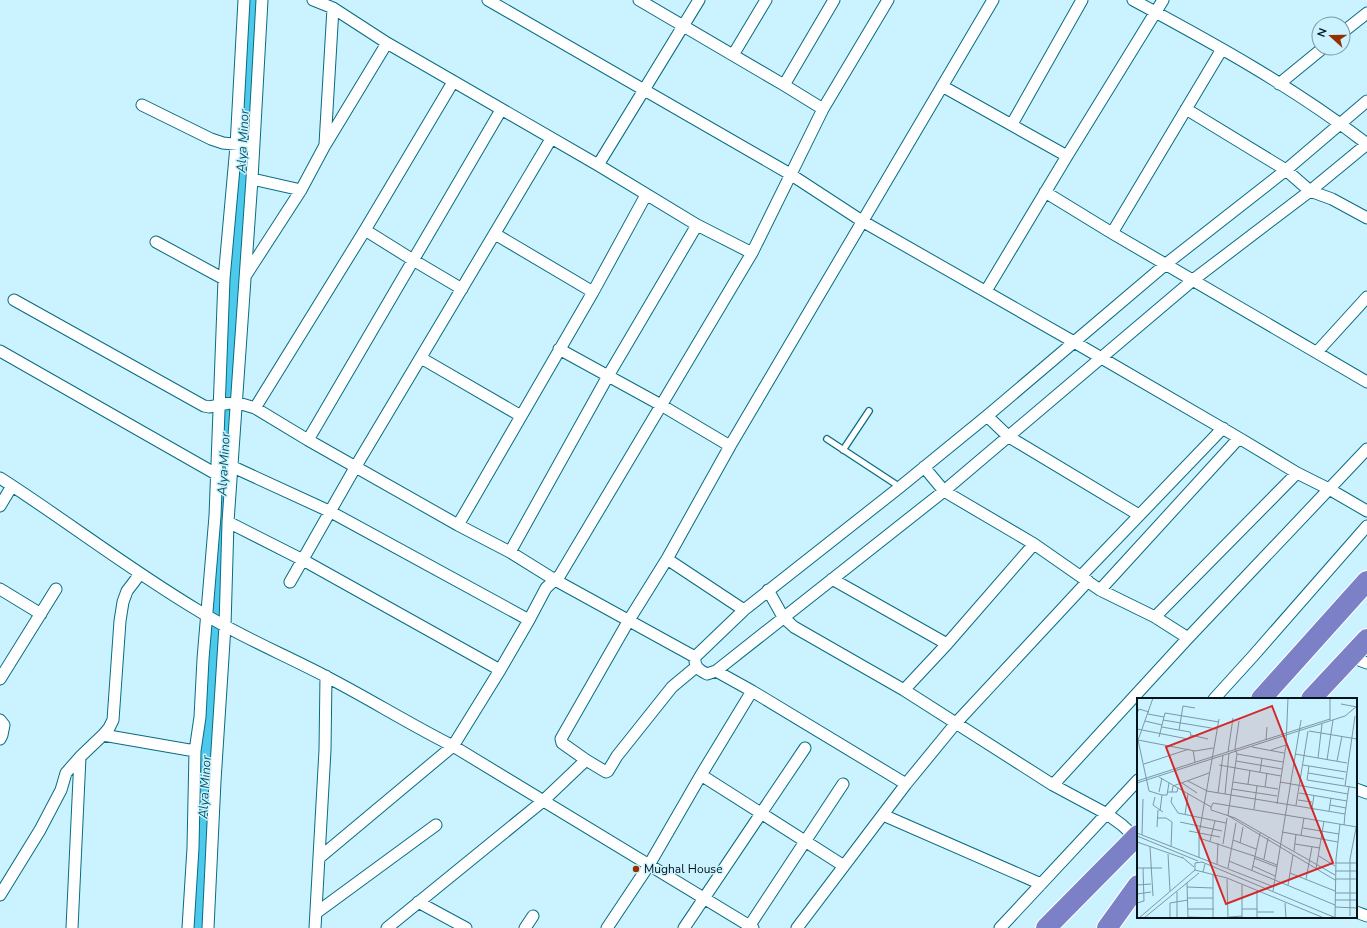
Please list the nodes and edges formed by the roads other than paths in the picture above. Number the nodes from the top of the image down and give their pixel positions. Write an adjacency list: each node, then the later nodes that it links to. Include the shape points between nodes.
1 (244, 0): 37 (street)
2 (262, 0): 37 (street)
3 (313, 0): 14 (street)
4 (488, 0): 27 (street)
5 (639, 0): 17 (street)
6 (699, 0): 17 (street)
7 (766, 0): 21 (street)
8 (834, 0): 25 (street)
9 (888, 0): 30 (street)
10 (993, 0): 26 (street)
11 (1082, 0): 33 (street)
12 (1133, 0): 15 (street)
13 (1164, 0): 15 (street)
14 (333, 8): 19 (street); 38 (street)
15 (1156, 12): 20 (street); 39 (street)
16 (1367, 13): 18 (street)
17 (684, 26): 21 (street); 27 (street)
18 (1351, 26)
19 (387, 44): 23 (street); 38 (street)
20 (1222, 49): 24 (street); 31 (street)
21 (733, 55): 25 (street)
22 (1313, 56): 24 (street)
23 (453, 82): 32 (street); 51 (street)
24 (1279, 84): 34 (street)
25 (784, 85): 30 (street)
26 (942, 86): 33 (street); 49 (street)
27 (644, 90): 40 (street); 42 (street)
28 (1367, 101): 34 (street)
29 (142, 105): 37 (street, via 223,144)
30 (823, 109): 42 (street)
31 (1186, 109): 41 (street); 52 (street)
32 (501, 110): 35 (street); 56 (street)
33 (1012, 124): 39 (street)
34 (1340, 124): 36 (street); 41 (street)
35 (551, 139): 40 (street); 53 (street)
36 (1367, 144): 45 (street)
37 (244, 146): 43 (street); 59 (street)
38 (324, 147): 44 (street)
39 (1067, 156): 46 (street)
40 (598, 165): 47 (street)
41 (1286, 170): 45 (street); 57 (street)
42 (790, 174): 49 (street); 55 (street)
43 (252, 178): 44 (street); 58 (street)
44 (301, 190): 58 (street)
45 (1310, 191): 48 (street, via 1332,199); 60 (street)
46 (1045, 192): 52 (street); 62 (street)
47 (646, 195): 50 (street); 63 (street)
48 (1367, 218)
49 (862, 221): 62 (street); 86 (street)
50 (697, 225): 55 (street); 72 (street)
51 (365, 230): 56 (street); 77 (street)
52 (1112, 233): 57 (street)
53 (495, 234): 61 (street); 63 (street)
54 (156, 242): 59 (street)
55 (752, 253): 75 (street)
56 (413, 260): 61 (street); 84 (street)
57 (1166, 264): 60 (street); 66 (street)
58 (245, 277): 74 (street)
59 (224, 279): 76 (street)
60 (1193, 280): 69 (street); 71 (street)
61 (462, 289): 70 (street)
62 (986, 291): 66 (street)
63 (593, 292): 67 (street)
64 (1367, 297): 69 (street)
65 (14, 300): 76 (street, via 204,406)
66 (1074, 342): 71 (street); 80 (street)
67 (559, 349): 72 (street); 79 (street)
68 (0, 352): 93 (street)
69 (1316, 352): 73 (street)
70 (421, 358): 79 (street); 90 (street)
71 (1101, 358): 81 (street); 82 (street)
72 (608, 376): 75 (street); 107 (street)
73 (1367, 382)
74 (235, 402): 76 (street); 77 (street); 89 (street)
75 (661, 405): 86 (street); 113 (street)
76 (219, 406): 93 (street)
77 (255, 408): 84 (street)
78 (869, 411): 88 (lane)
79 (521, 416): 104 (street)
80 (988, 416): 82 (street); 91 (street)
81 (1222, 428): 83 (street); 102 (street)
82 (1009, 437): 98 (street); 102 (street)
83 (1239, 438): 92 (street); 119 (street)
84 (308, 440): 90 (street)
85 (827, 440): 88 (lane)
86 (730, 446): 108 (street)
87 (1367, 449): 97 (street)
88 (843, 450): 96 (lane)
89 (232, 466): 101 (street); 103 (street)
90 (356, 466): 101 (street); 104 (street)
91 (924, 468): 96 (street); 98 (street)
92 (1297, 473): 97 (street); 123 (street)
93 (216, 474): 122 (street)
94 (0, 478): 95 (street)
95 (12, 486): 99 (street); 110 (street)
96 (900, 487): 118 (street)
97 (1329, 489): 100 (street); 128 (street)
98 (944, 490): 106 (street); 111 (street)
99 (0, 506)
100 (1367, 511)
101 (331, 512): 109 (street); 125 (street)
102 (1139, 515): 112 (street)
103 (228, 522): 109 (street); 127 (street)
104 (458, 525): 107 (street)
105 (1367, 526): 139 (street)
106 (1034, 544): 112 (street); 130 (street)
107 (510, 552): 113 (street)
108 (667, 559): 120 (street); 126 (street)
109 (303, 560): 115 (street); 133 (street)
110 (140, 574): 122 (street); 144 (street, via 127,591 123,602 114,714 109,728)
111 (832, 579): 124 (street); 130 (street)
112 (1085, 579): 119 (street); 143 (street)
113 (555, 580): 125 (street, via 546,588); 126 (street)
114 (1367, 581): 140 (highway)
115 (290, 582)
116 (0, 589): 121 (street)
117 (56, 589): 121 (street)
118 (768, 590): 120 (street); 124 (street)
119 (1100, 590): 123 (street)
120 (744, 610): 132 (street)
121 (41, 614): 136 (street)
122 (207, 616): 127 (street); 148 (street, via 200,717)
123 (1155, 617): 128 (street)
124 (783, 618): 134 (street); 137 (street, via 807,636)
125 (529, 620): 133 (street)
126 (629, 620): 132 (street); 150 (street, via 561,738 562,743)
127 (225, 626): 135 (street); 180 (street)
128 (1188, 638): 155 (street)
129 (1367, 639): 131 (highway)
130 (947, 644): 137 (street)
131 (1359, 660): 141 (highway)
132 (696, 662): 134 (street, via 707,674); 150 (street, via 672,687 617,756 609,771 606,772)
133 (500, 670): 146 (street)
134 (716, 671): 138 (street)
135 (326, 676): 146 (street); 165 (street)
136 (0, 679)
137 (904, 690): 143 (street)
138 (752, 691): 151 (street); 154 (street)
139 (1215, 698)
140 (1262, 698)
141 (1312, 698)
142 (0, 720): 145 (street, via 4,725)
143 (956, 723): 154 (street); 155 (street)
144 (103, 735): 148 (street); 149 (street)
145 (0, 739)
146 (453, 746): 158 (street); 165 (street)
147 (805, 748): 159 (street)
148 (195, 750): 179 (street)
149 (80, 757): 170 (street, via 66,773 61,790 40,830); 178 (street)
150 (586, 760): 158 (street)
151 (700, 775): 159 (street); 166 (street)
152 (1137, 781): 160 (street)
153 (842, 784): 164 (street)
154 (906, 784): 161 (street)
155 (1053, 785): 160 (street)
156 (1357, 788): 157 (street)
157 (1367, 793)
158 (543, 800): 166 (street); 172 (street)
159 (761, 813): 164 (street); 171 (street)
160 (1106, 814): 163 (street); 168 (street)
161 (883, 815): 167 (street); 168 (street)
162 (436, 825): 173 (street)
163 (1137, 836): 189 (highway)
164 (805, 841): 167 (street); 177 (street)
165 (319, 858): 173 (street)
166 (649, 864): 171 (street); 185 (street)
167 (844, 866): 187 (street)
168 (1041, 884): 188 (street)
169 (1137, 886): 190 (highway)
170 (0, 895)
171 (704, 898): 177 (street); 186 (street)
172 (418, 902): 182 (street); 183 (street)
173 (316, 912): 181 (street)
174 (1357, 912): 176 (street)
175 (533, 916): 184 (street)
176 (1367, 916)
177 (750, 927)
178 (72, 928)
179 (188, 928)
180 (208, 928)
181 (315, 928)
182 (387, 928)
183 (466, 928)
184 (525, 928)
185 (607, 928)
186 (684, 928)
187 (797, 928)
188 (1000, 928)
189 (1046, 928)
190 (1107, 928)

